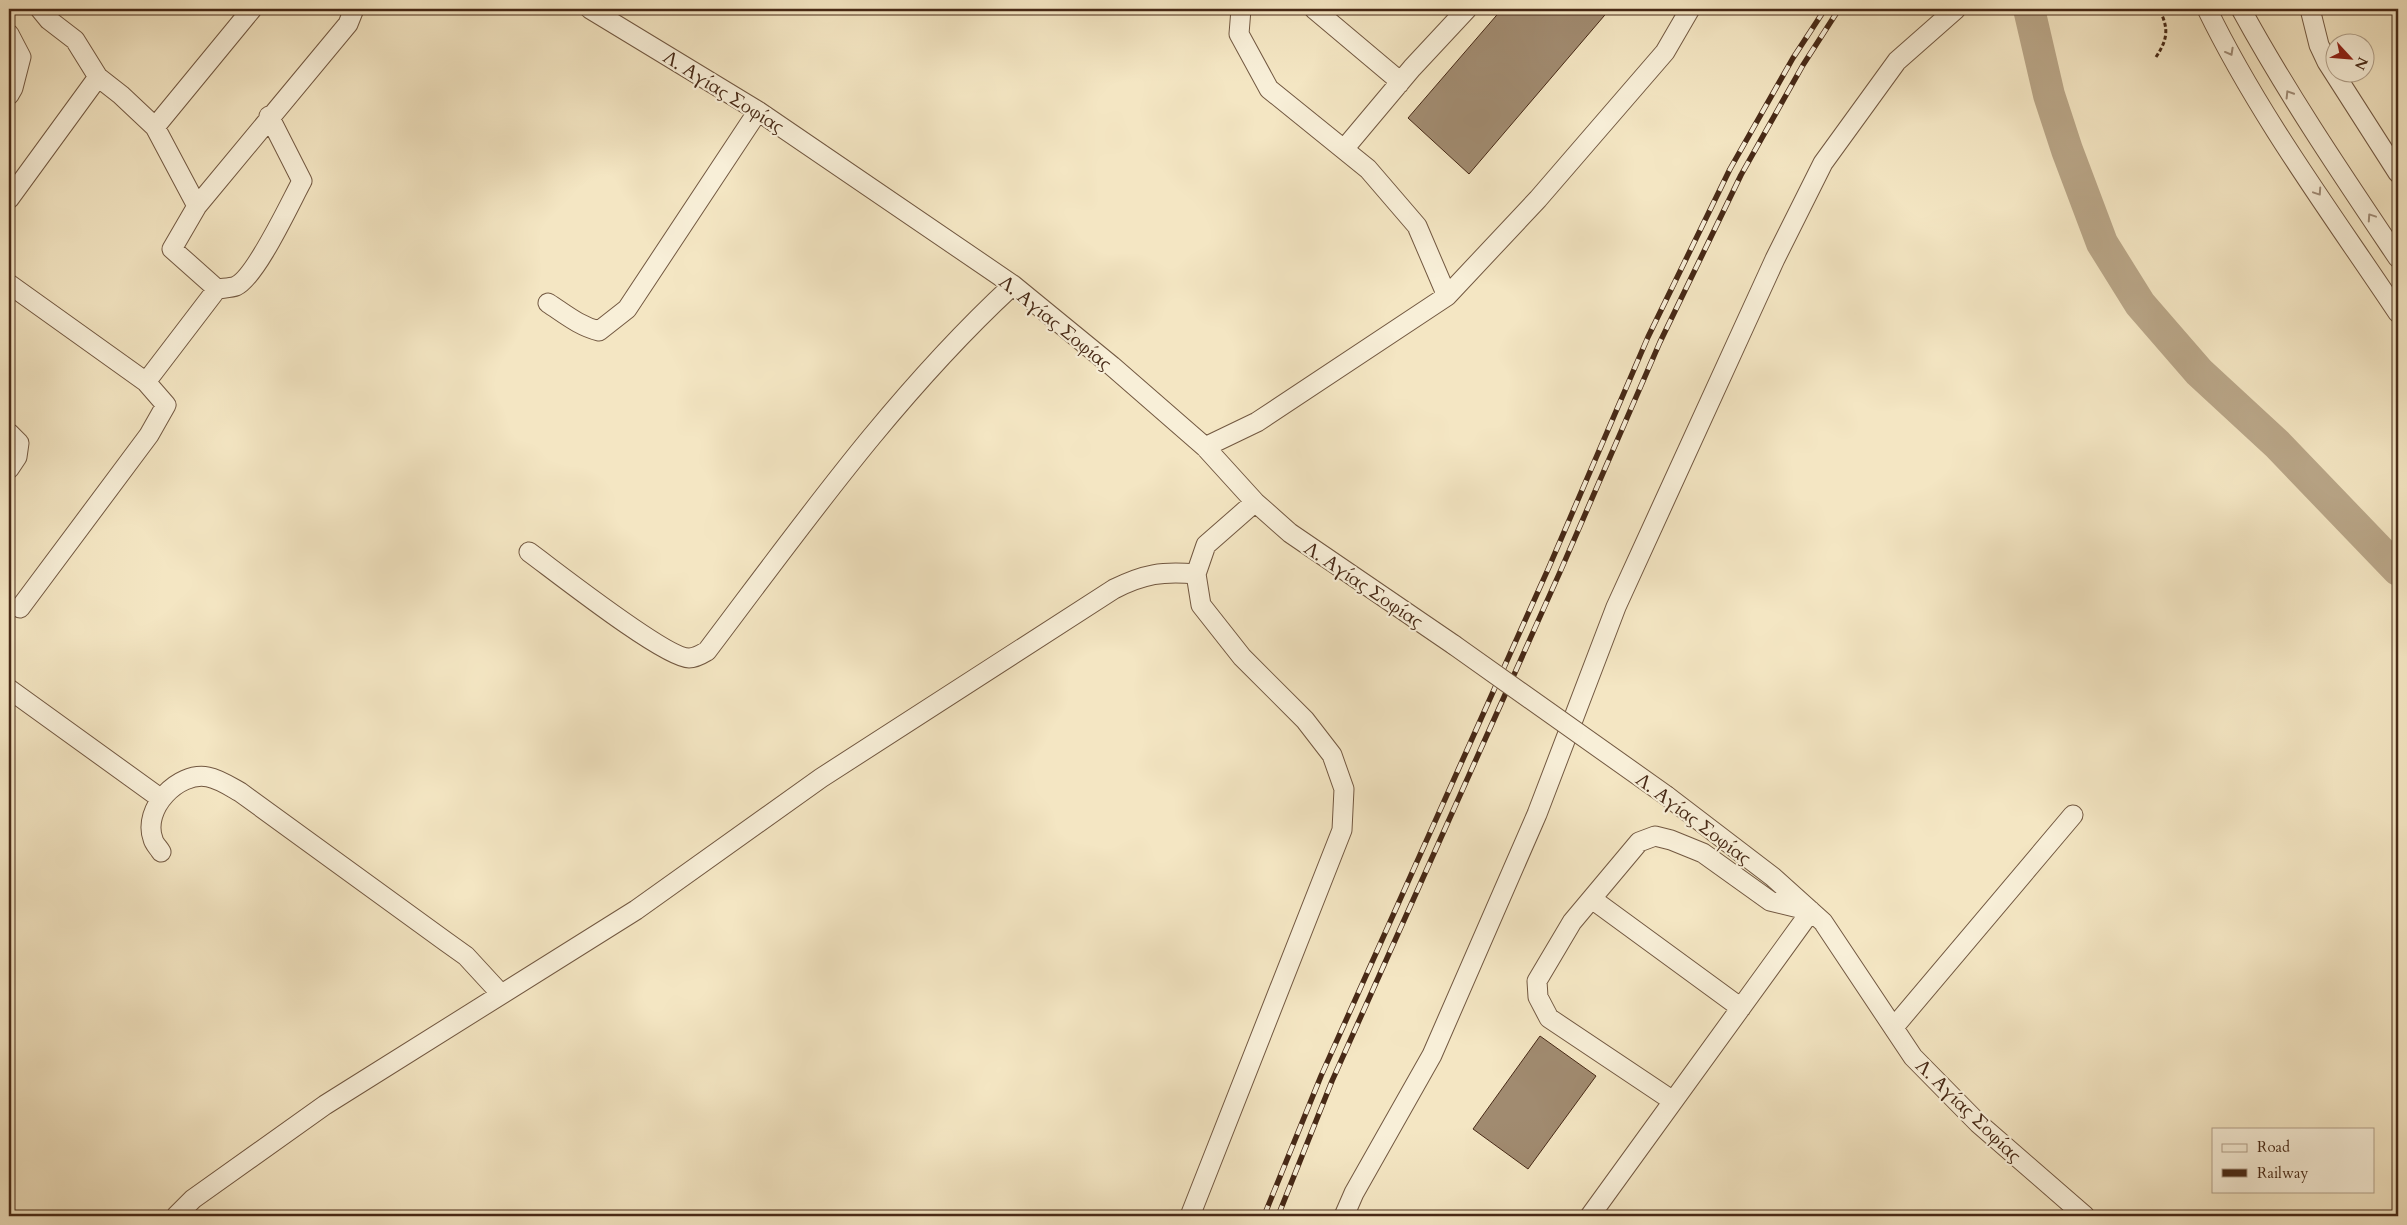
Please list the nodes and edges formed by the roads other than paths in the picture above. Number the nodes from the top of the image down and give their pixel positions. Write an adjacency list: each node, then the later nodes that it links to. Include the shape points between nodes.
1 (40, 9): 14 (street, via 48,20 75,40)
2 (252, 9): 19 (street)
3 (590, 9): 17 (street, Λ. Αγίας Σοφίας)
4 (1241, 9): 20 (street, via 1239,34 1269,90)
5 (1314, 9): 15 (street, via 1396,78)
6 (1467, 9): 15 (street)
7 (1690, 9): 28 (street, via 1665,52 1538,199)
8 (1956, 9): 51 (street, via 1897,61 1823,163 1774,259 1616,607 1537,814 1432,1055)
9 (2207, 9): 30 (street, one-way to 30, via 2291,152)
10 (2241, 9): 24 (street, one-way to 10, via 2274,70)
11 (2310, 9): 21 (street, via 2319,45 2328,62)
12 (348, 12): 18 (street, via 348,24)
13 (9, 34): 16 (street, via 21,57)
14 (98, 77): 19 (street); 22 (street)
15 (1399, 84): 20 (street)
16 (9, 95)
17 (758, 111): 26 (street, Λ. Αγίας Σοφίας); 29 (street, via 627,309 599,331 579,325)
18 (270, 116): 23 (street); 27 (street, via 302,181 263,254 246,278 236,286)
19 (155, 127): 23 (street)
20 (1344, 149): 28 (street, via 1368,169 1417,226)
21 (2398, 173)
22 (9, 199)
23 (197, 206): 27 (street, via 172,249)
24 (2398, 258)
25 (9, 284): 31 (street)
26 (1013, 286): 33 (street, Λ. Αγίας Σοφίας); 36 (street, via 970,325 868,438 700,656 689,658 660,647)
27 (217, 289): 31 (street)
28 (1446, 296): 33 (street, via 1257,422)
29 (548, 303)
30 (2398, 313)
31 (146, 382): 38 (street, via 166,405 149,435)
32 (9, 433): 34 (street, via 19,443 17,457)
33 (1205, 447): 35 (street, Λ. Αγίας Σοφίας)
34 (9, 469)
35 (1255, 502): 37 (street, via 1206,545); 44 (street, Λ. Αγίας Σοφίας, bridge, via 1290,533 1666,796 1773,877)
36 (529, 552)
37 (1196, 574): 45 (street, via 1166,572 1137,578 1114,589 821,778 636,910); 50 (street, via 1201,605 1242,657 1305,720 1332,755 1344,789 1342,830)
38 (20, 608)
39 (9, 689): 40 (street)
40 (160, 798): 42 (street, via 152,818 152,839); 45 (street, via 172,786 191,777 209,777 240,792 466,956)
41 (2073, 815): 47 (street)
42 (162, 852)
43 (1592, 899): 44 (street, via 1639,842 1656,836 1703,853 1770,901); 46 (street); 48 (street, via 1572,922 1537,981 1538,997 1549,1018)
44 (1811, 911): 46 (street); 47 (street, Λ. Αγίας Σοφίας, via 1824,922)
45 (501, 994): 49 (street, via 325,1105 193,1199)
46 (1741, 1008): 48 (street)
47 (1894, 1027): 53 (street, Λ. Αγίας Σοφίας, via 1913,1056 1978,1123)
48 (1673, 1101): 52 (street)
49 (176, 1216)
50 (1190, 1216)
51 (1344, 1216)
52 (1590, 1216)
53 (2085, 1216)

